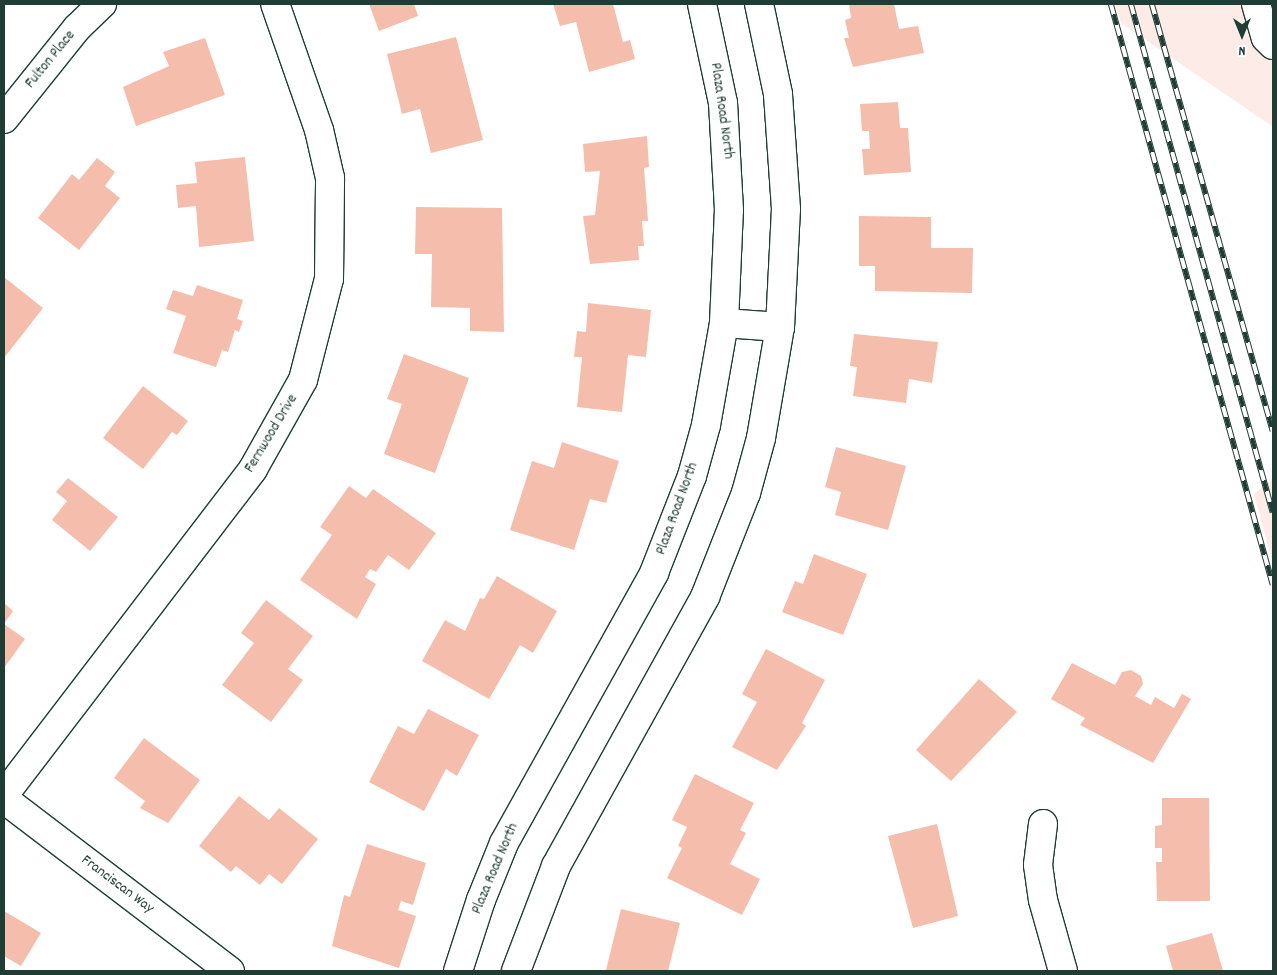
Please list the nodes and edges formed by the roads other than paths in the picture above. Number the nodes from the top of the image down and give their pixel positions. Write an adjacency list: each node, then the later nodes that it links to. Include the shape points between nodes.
1 (102, 4): 7 (street, Fulton Place, via 77,28)
2 (275, 4): 10 (street, Fernwood Drive, via 319,130 330,178 329,279 303,380 253,469)
3 (702, 4): 8 (street, Plaza Road North, via 723,103 728,156 729,266)
4 (759, 4): 9 (street, via 778,94 784,153 785,268)
5 (1256, 4): 6 (street, via 1266,38)
6 (1273, 45)
7 (4, 119)
8 (724, 323): 9 (street); 13 (street, Plaza Road North, via 706,425 675,523 632,617 504,843 480,900)
9 (780, 327): 14 (street, via 760,438 746,493 716,570 674,658 556,866)
10 (4, 797): 12 (street, Franciscan Way)
11 (1043, 824): 15 (street, via 1038,865)
12 (230, 971)
13 (458, 971)
14 (516, 971)
15 (1063, 971)

